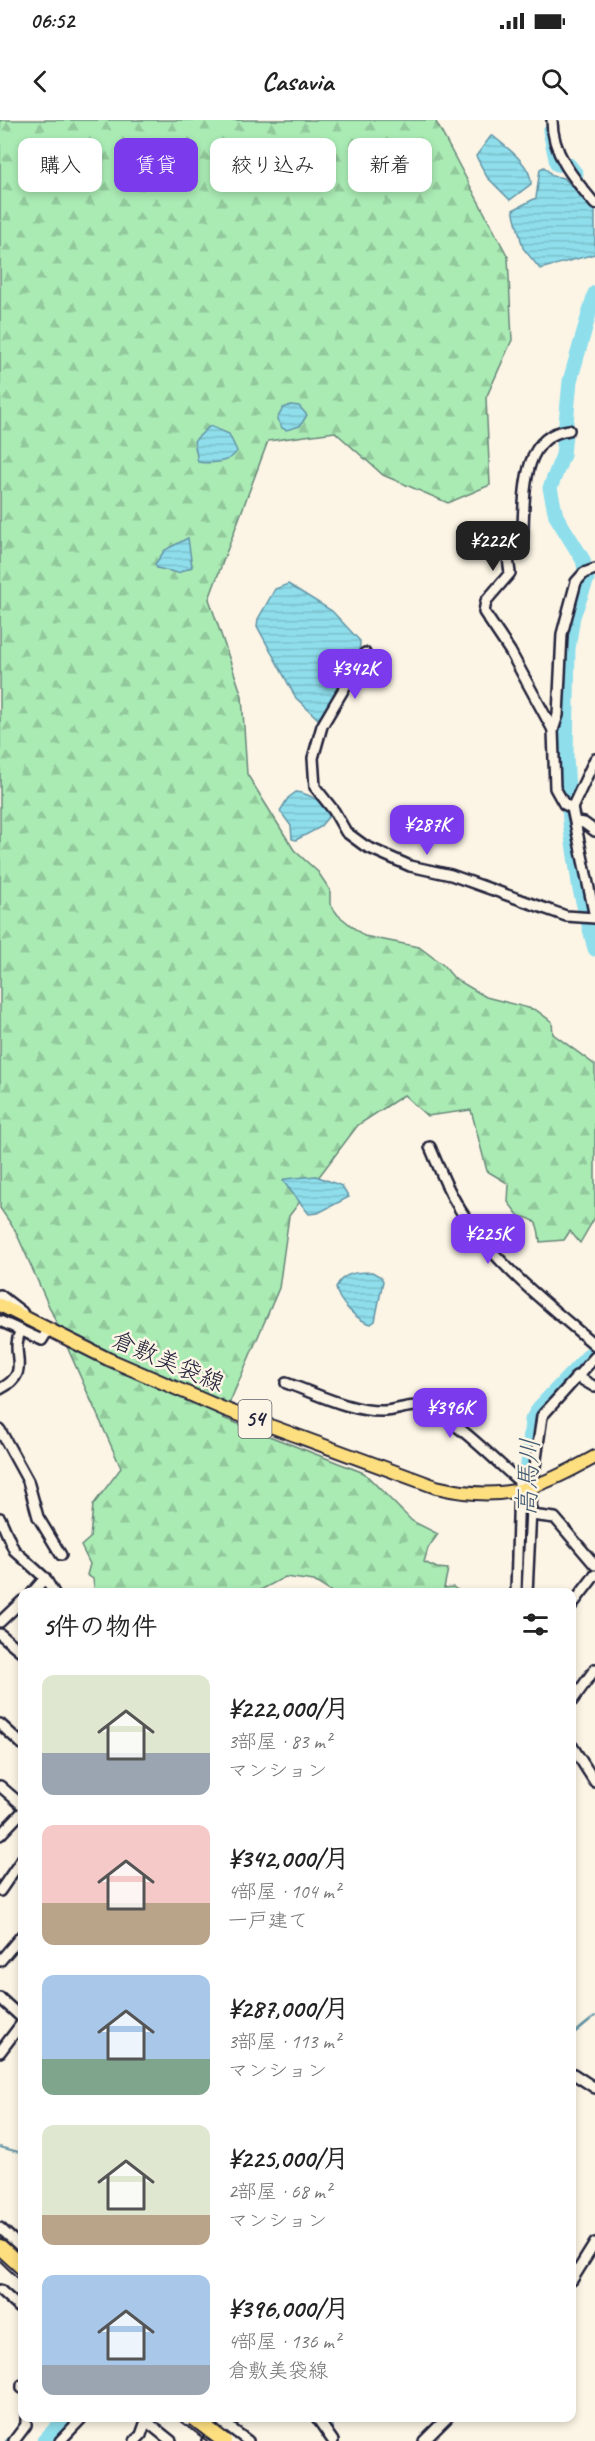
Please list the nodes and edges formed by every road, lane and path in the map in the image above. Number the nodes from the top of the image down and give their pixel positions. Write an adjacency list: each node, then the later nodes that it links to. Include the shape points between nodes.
1 (552, 120): 2 (street, via 555,142 567,169)
2 (595, 204)
3 (569, 430): 6 (street, via 552,436 534,454 526,483 522,541 508,553 510,573 486,601 484,612)
4 (595, 569): 6 (street, via 579,577 562,634 558,715)
5 (365, 653): 11 (street, via 322,726 313,758 315,788 346,832 365,846 410,866 451,875 566,916)
6 (553, 730): 8 (street, via 555,788 564,804)
7 (595, 759): 8 (street)
8 (572, 808): 9 (street)
9 (576, 822): 10 (street); 11 (street)
10 (595, 831)
11 (595, 918)
12 (430, 1147): 19 (street, via 464,1215 480,1237 514,1275)
13 (0, 1295): 16 (street)
14 (0, 1305): 16 (main road, 倉敷美袋線 / 54)
15 (0, 1321): 17 (street)
16 (36, 1324): 18 (main road, 倉敷美袋線 / 54)
17 (21, 1330): 18 (street, via 42,1340); 24 (street, via 15,1350 20,1362 18,1373 11,1384)
18 (48, 1330): 27 (main road, 倉敷美袋線 / 54, via 224,1409 436,1487 468,1494)
19 (595, 1345)
20 (595, 1356): 21 (street)
21 (576, 1376): 23 (street); 27 (street, via 542,1416)
22 (286, 1383): 27 (street, via 361,1408 384,1412 407,1406 425,1408 446,1419)
23 (595, 1387)
24 (0, 1389)
25 (0, 1432): 30 (street, via 28,1481 38,1517)
26 (595, 1457): 27 (main road, 倉敷美袋線 / 54)
27 (526, 1489): 28 (street); 36 (street)
28 (531, 1515): 31 (street, via 555,1518); 37 (street)
29 (0, 1518): 33 (street, via 14,1550)
30 (61, 1555)
31 (595, 1565)
32 (595, 1575): 38 (street)
33 (45, 1578): 34 (street); 35 (street)
34 (36, 1588)
35 (51, 1588)
36 (516, 1588)
37 (527, 1588)
38 (576, 1600)
39 (18, 1605): 40 (street)
40 (0, 1622)
41 (0, 1634): 42 (street)
42 (18, 1650)
43 (595, 1670): 44 (street)
44 (576, 1696)
45 (0, 1724): 46 (street)
46 (18, 1740)
47 (576, 1752): 48 (street)
48 (595, 1782)
49 (0, 1786): 50 (street)
50 (18, 1802)
51 (18, 1816): 52 (street)
52 (0, 1836)
53 (18, 1865): 54 (street)
54 (0, 1891)
55 (18, 1940): 56 (street)
56 (0, 1961)
57 (0, 1998): 58 (street)
58 (18, 2014)
59 (18, 2028): 60 (street)
60 (0, 2052)
61 (576, 2076): 62 (street)
62 (595, 2088)
63 (0, 2228): 65 (street)
64 (595, 2243): 67 (street)
65 (18, 2244)
66 (2, 2249): 68 (highway)
67 (591, 2260): 69 (street)
68 (18, 2264)
69 (576, 2276)
70 (0, 2290): 71 (street)
71 (18, 2306)
72 (26, 2422): 83 (street)
73 (77, 2422): 84 (street)
74 (146, 2422): 82 (street)
75 (149, 2422): 85 (street)
76 (199, 2422): 87 (highway, bridge)
77 (222, 2422): 81 (street)
78 (230, 2422): 81 (street)
79 (321, 2422): 89 (street)
80 (443, 2422): 90 (street)
81 (226, 2425): 86 (street); 88 (street)
82 (141, 2439)
83 (14, 2441)
84 (60, 2441)
85 (171, 2441)
86 (207, 2441)
87 (224, 2441)
88 (248, 2441)
89 (333, 2441)
90 (424, 2441)

